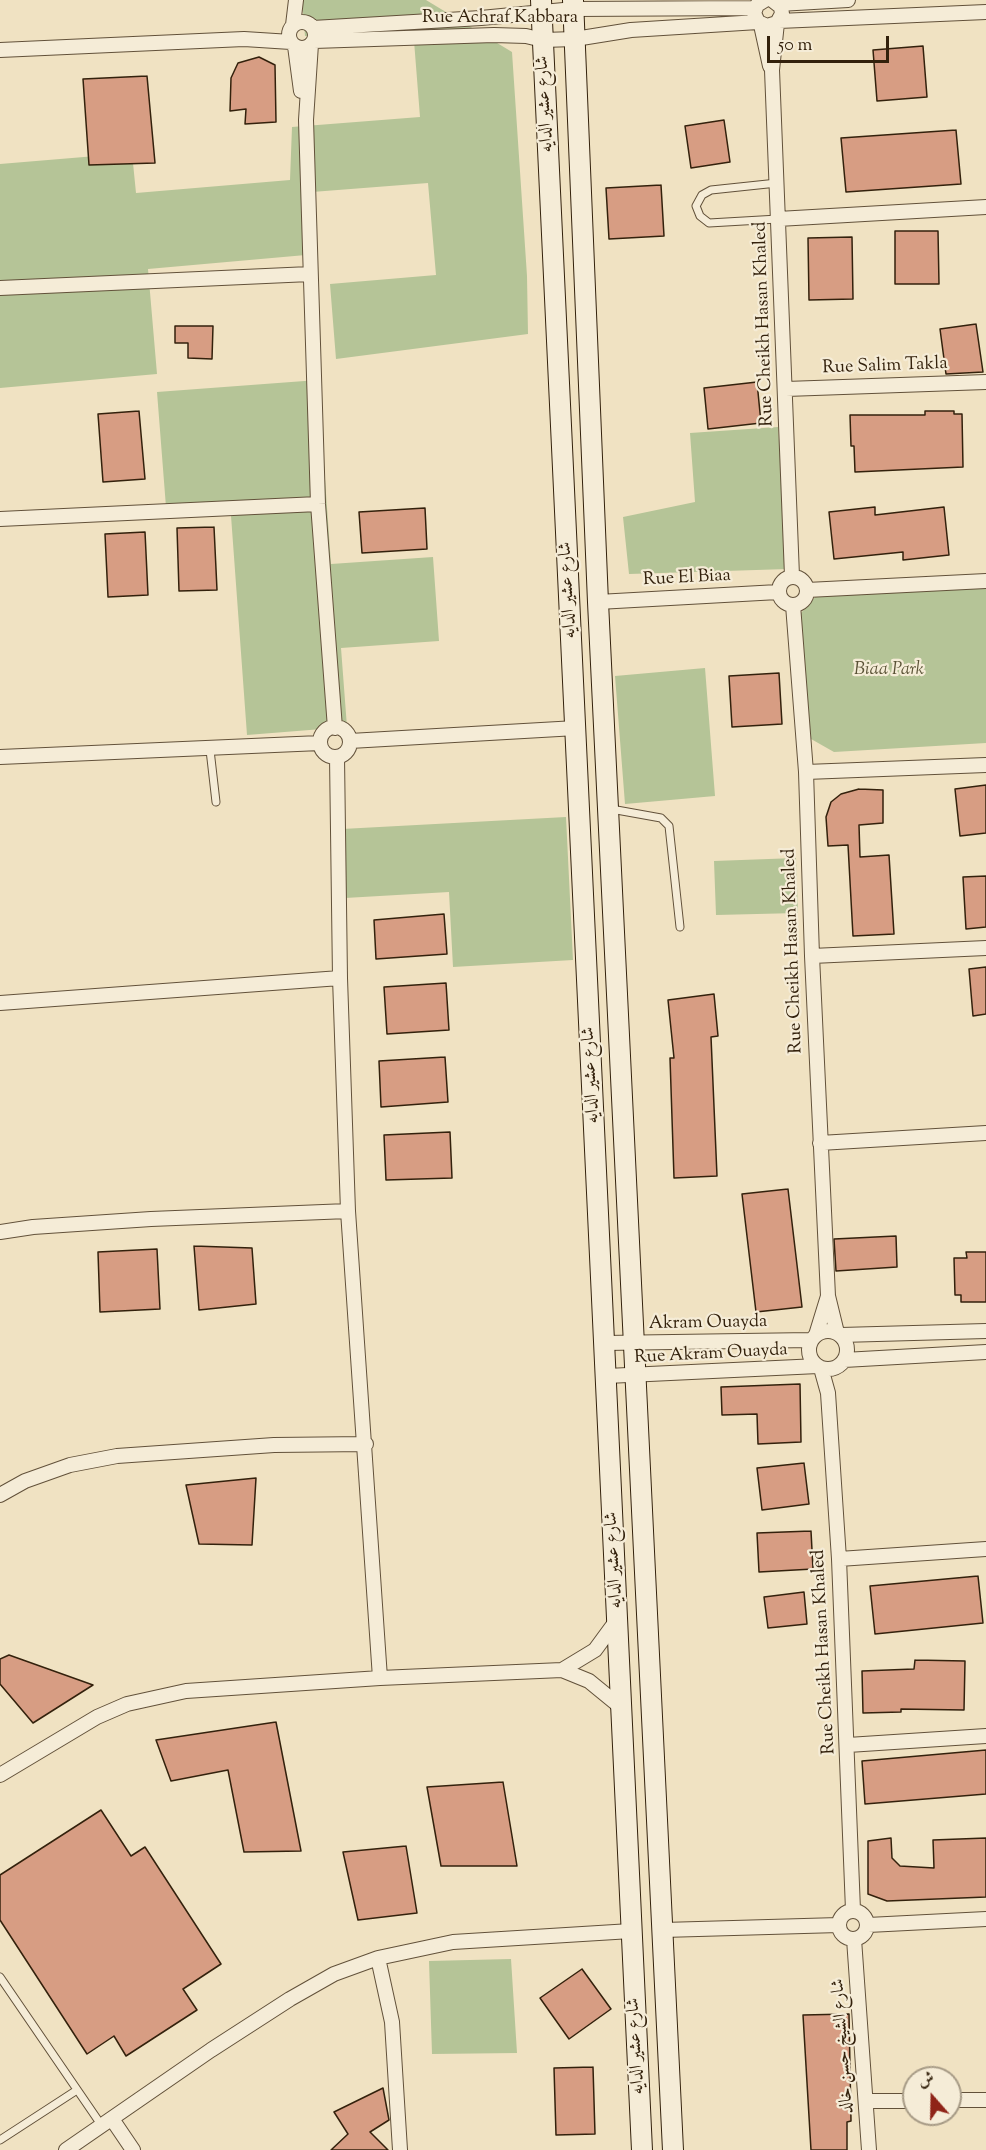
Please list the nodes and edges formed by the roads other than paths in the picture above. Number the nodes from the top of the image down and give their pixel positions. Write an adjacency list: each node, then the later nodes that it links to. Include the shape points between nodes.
1 (296, 0): 11 (street)
2 (303, 0): 10 (street)
3 (848, 0): 4 (street, Rue Achraf Kabbara)
4 (767, 2): 6 (street, Rue Achraf Kabbara); 8 (street, Rue Cheikh Hasan Khaled, via 782,14); 9 (street, Rue Cheikh Hasan Khaled)
5 (541, 5): 6 (street, Rue Achraf Kabbara); 10 (street, Rue Achraf Kabbara, via 481,18); 13 (street, شارع عشير الدايه)
6 (574, 5): 12 (street, شارع عشير الدايه)
7 (986, 12): 8 (street)
8 (778, 22): 9 (street, Rue Achraf Kabbara, via 767,26); 15 (street, Rue Cheikh Hasan Khaled)
9 (760, 23): 12 (street, Rue Achraf Kabbara, via 631,30); 15 (street, Rue Cheikh Hasan Khaled)
10 (312, 34): 11 (street, via 304,22); 11 (street, via 300,48); 13 (street, Rue Achraf Kabbara, via 494,35); 16 (street)
11 (292, 36): 14 (street); 16 (street)
12 (575, 39): 13 (street, Rue Achraf Kabbara); 30 (street, شارع عشير الدايه)
13 (543, 40): 33 (street, شارع عشير الدايه)
14 (0, 50)
15 (772, 70): 17 (street, Rue Cheikh Hasan Khaled)
16 (306, 120): 20 (street)
17 (777, 183): 19 (street, Rue Cheikh Hasan Khaled); 19 (lane, via 711,190 702,195 696,206 709,223)
18 (986, 207): 19 (street)
19 (778, 219): 23 (street, Rue Cheikh Hasan Khaled)
20 (310, 274): 21 (street); 24 (street)
21 (0, 288)
22 (986, 381): 23 (street, Rue Salim Takla)
23 (786, 389): 26 (street, Rue Cheikh Hasan Khaled)
24 (318, 504): 25 (street); 32 (street)
25 (0, 519)
26 (792, 576): 28 (street, via 799,578); 29 (street, via 785,579)
27 (986, 581): 28 (street)
28 (807, 590): 31 (street, via 806,597)
29 (778, 592): 30 (street, Rue El Biaa); 31 (street, via 781,599)
30 (598, 602): 42 (street, شارع عشير الدايه)
31 (793, 605): 40 (street, Rue Cheikh Hasan Khaled)
32 (335, 728): 34 (street, via 345,731); 35 (street, via 327,729)
33 (576, 728): 34 (street); 56 (street, شارع عشير الدايه)
34 (350, 741): 38 (street, via 343,756)
35 (320, 743): 36 (street); 38 (street, via 325,754)
36 (210, 750): 37 (street); 41 (lane)
37 (0, 757)
38 (337, 757): 46 (street)
39 (986, 765): 40 (street)
40 (806, 772): 45 (street, Rue Cheikh Hasan Khaled)
41 (216, 802)
42 (609, 809): 43 (lane, via 661,818 669,826); 57 (street, شارع عشير الدايه)
43 (680, 927)
44 (986, 948): 45 (street)
45 (812, 956): 49 (street, Rue Cheikh Hasan Khaled)
46 (340, 978): 47 (street); 50 (street)
47 (0, 1003)
48 (986, 1133): 49 (street)
49 (820, 1143): 52 (street, Rue Cheikh Hasan Khaled)
50 (348, 1211): 51 (street); 64 (street)
51 (1, 1230)
52 (828, 1296): 54 (street, Rue Cheikh Hasan Khaled); 55 (street, Rue Cheikh Hasan Khaled)
53 (986, 1331): 54 (street)
54 (839, 1334): 55 (street, via 830,1331); 59 (street, via 847,1347)
55 (814, 1337): 57 (street, Akram Ouayda); 60 (street, via 810,1356)
56 (605, 1343): 57 (street, Akram Ouayda); 61 (street, شارع عشير الدايه)
57 (635, 1344): 62 (street, شارع عشير الدايه)
58 (986, 1352): 59 (street)
59 (842, 1363): 60 (street, via 827,1369); 63 (street, Rue Cheikh Hasan Khaled)
60 (819, 1367): 62 (street, Rue Akram Ouayda); 63 (street, Rue Cheikh Hasan Khaled)
61 (607, 1376): 62 (street, Rue Akram Ouayda); 68 (street, شارع عشير الدايه)
62 (637, 1377): 79 (street, شارع عشير الدايه)
63 (828, 1393): 67 (street, Rue Cheikh Hasan Khaled)
64 (366, 1444): 65 (street, via 274,1445 117,1456 70,1465 24,1481); 70 (street)
65 (0, 1495)
66 (986, 1550): 67 (street)
67 (839, 1560): 73 (street, Rue Cheikh Hasan Khaled)
68 (618, 1618): 69 (street, via 596,1650); 71 (street, شارع عشير الدايه)
69 (562, 1670): 70 (street); 71 (street, via 589,1681)
70 (380, 1678): 74 (street, via 152,1696 98,1717)
71 (622, 1708): 80 (street, شارع عشير الدايه)
72 (986, 1736): 73 (street)
73 (848, 1746): 75 (street, Rue Cheikh Hasan Khaled)
74 (0, 1775)
75 (853, 1911): 77 (street, via 866,1917); 78 (street, via 840,1918)
76 (986, 1918): 77 (street)
77 (868, 1924): 81 (street, via 861,1937)
78 (839, 1925): 79 (street); 81 (street, via 846,1938)
79 (663, 1930): 95 (street, شارع عشير الدايه)
80 (631, 1931): 82 (street, via 453,1942); 94 (street, شارع عشير الدايه)
81 (854, 1940): 88 (street, شارع الشيخ حسن خالد)
82 (378, 1958): 89 (street, via 334,1974 290,1999); 93 (street, via 392,2022)
83 (0, 1977): 84 (lane)
84 (77, 2090): 89 (lane); 90 (lane)
85 (902, 2100): 88 (street)
86 (962, 2100): 87 (street)
87 (986, 2100)
88 (867, 2101): 96 (street, شارع الشيخ حسن خالد)
89 (107, 2122): 91 (street); 92 (street)
90 (2, 2136)
91 (66, 2150)
92 (133, 2150)
93 (400, 2150)
94 (642, 2150)
95 (673, 2150)
96 (869, 2150)

